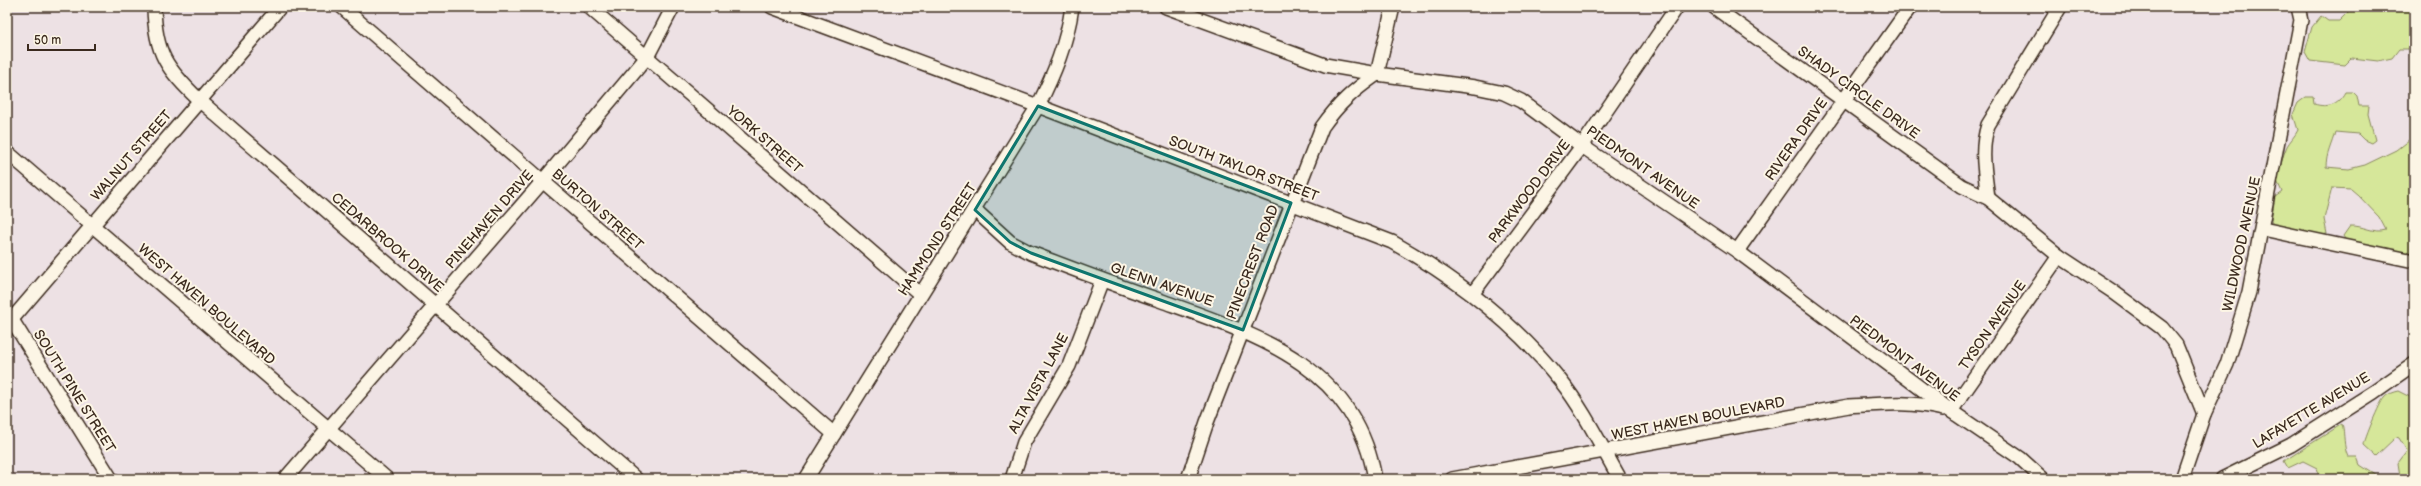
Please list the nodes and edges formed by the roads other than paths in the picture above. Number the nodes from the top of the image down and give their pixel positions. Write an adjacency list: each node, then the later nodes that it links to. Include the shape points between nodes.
1 (154, 7): 17 (street, CEDARBROOK DRIVE, via 161,54 174,76)
2 (280, 7): 17 (street, WALNUT STREET)
3 (342, 7): 22 (street, BURTON STREET)
4 (589, 7): 15 (street, YORK STREET)
5 (673, 7): 15 (street, PINEHAVEN DRIVE)
6 (772, 7): 19 (street, SOUTH TAYLOR STREET)
7 (1072, 7): 19 (street, HAMMOND STREET, via 1055,71)
8 (1168, 7): 16 (street, PIEDMONT AVENUE, via 1325,65)
9 (1394, 7): 16 (street)
10 (1677, 7): 20 (street, PARKWOOD DRIVE)
11 (1714, 7): 18 (street, SHADY CIRCLE DRIVE)
12 (1910, 7): 18 (street, RIVERA DRIVE)
13 (2060, 7): 23 (street, via 1988,125 1982,157)
14 (2298, 7): 27 (street, WILDWOOD AVENUE, via 2301,20)
15 (647, 57): 22 (street, PINEHAVEN DRIVE); 33 (street, YORK STREET)
16 (1377, 74): 20 (street, PIEDMONT AVENUE, via 1504,93 1521,101); 24 (street, PINECREST ROAD, via 1353,90 1322,127)
17 (199, 100): 26 (street, WALNUT STREET); 34 (street, CEDARBROOK DRIVE)
18 (1842, 100): 23 (street, SHADY CIRCLE DRIVE, via 1962,186); 28 (street, RIVERA DRIVE)
19 (1038, 106): 24 (street, SOUTH TAYLOR STREET); 25 (street, HAMMOND STREET)
20 (1582, 146): 28 (street, PIEDMONT AVENUE); 32 (street, PARKWOOD DRIVE)
21 (7, 152): 26 (street, WEST HAVEN BOULEVARD)
22 (542, 182): 34 (street, PINEHAVEN DRIVE); 41 (street, BURTON STREET)
23 (1988, 198): 29 (street, SHADY CIRCLE DRIVE)
24 (1291, 203): 32 (street, SOUTH TAYLOR STREET, via 1392,242); 36 (street, PINECREST ROAD)
25 (975, 210): 31 (street, GLENN AVENUE, via 1010,242 1031,253); 33 (street, HAMMOND STREET)
26 (91, 225): 35 (street, WALNUT STREET); 40 (street, WEST HAVEN BOULEVARD)
27 (2263, 229): 30 (street); 39 (street, WILDWOOD AVENUE, via 2240,324 2227,364)
28 (1736, 251): 38 (street, PIEDMONT AVENUE)
29 (2059, 256): 38 (street, TYSON AVENUE); 39 (street, via 2112,290 2169,335 2187,368)
30 (2414, 261)
31 (1102, 280): 36 (street, GLENN AVENUE); 48 (street, ALTA VISTA LANE, via 1069,366 1024,442)
32 (1473, 293): 42 (street, SOUTH TAYLOR STREET, via 1515,332 1560,380)
33 (920, 294): 41 (street, HAMMOND STREET)
34 (437, 305): 40 (street, PINEHAVEN DRIVE); 46 (street, CEDARBROOK DRIVE)
35 (9, 322): 43 (street, SOUTH PINE STREET)
36 (1243, 330): 49 (street, PINECREST ROAD); 50 (street, GLENN AVENUE, via 1298,360 1322,378 1337,394 1356,423)
37 (2414, 364): 55 (street, LAFAYETTE AVENUE, via 2291,445)
38 (1951, 411): 42 (street, WEST HAVEN BOULEVARD, via 1901,403 1849,406); 53 (street, PIEDMONT AVENUE, via 2020,458)
39 (2204, 414): 54 (street, WILDWOOD AVENUE)
40 (329, 429): 44 (street, PINEHAVEN DRIVE); 45 (street, WEST HAVEN BOULEVARD)
41 (834, 434): 47 (street, HAMMOND STREET)
42 (1604, 452): 51 (street, WEST HAVEN BOULEVARD); 52 (street, SOUTH TAYLOR STREET)
43 (111, 479)
44 (285, 479)
45 (387, 479)
46 (636, 479)
47 (806, 479)
48 (1012, 479)
49 (1188, 479)
50 (1376, 479)
51 (1452, 479)
52 (1620, 479)
53 (2043, 479)
54 (2182, 479)
55 (2222, 479)

